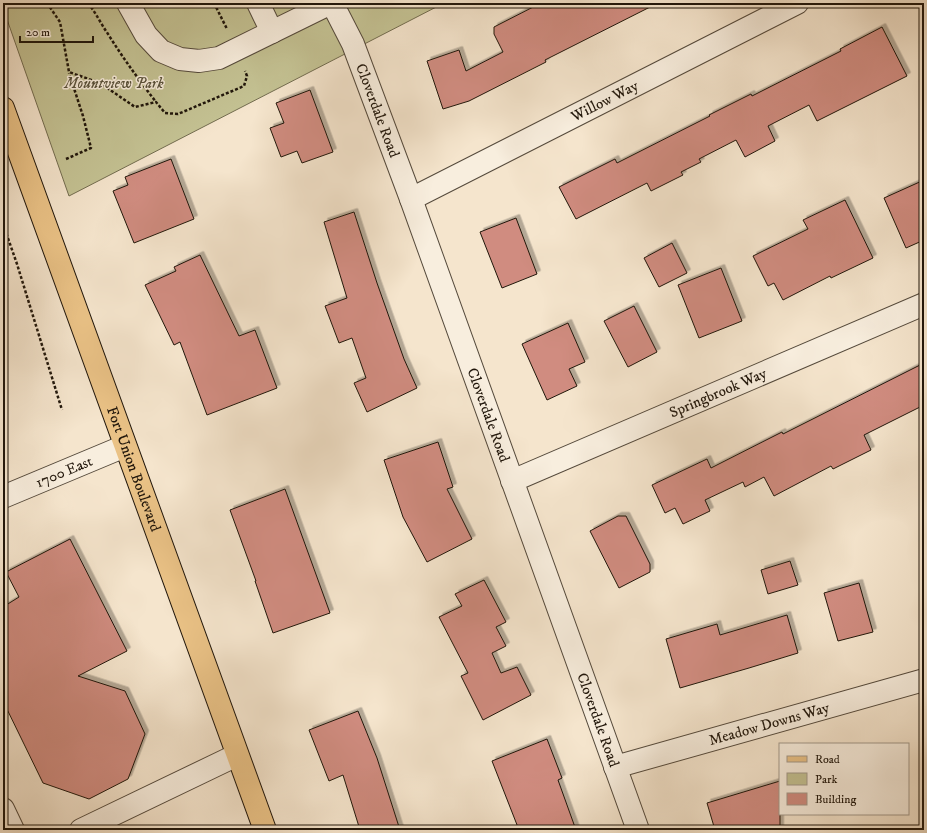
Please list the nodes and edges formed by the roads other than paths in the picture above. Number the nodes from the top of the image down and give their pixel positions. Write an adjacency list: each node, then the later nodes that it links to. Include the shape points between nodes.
1 (128, 3): 5 (street, via 146,35 161,51 180,59 199,62 219,58)
2 (258, 3): 5 (street)
3 (332, 3): 5 (street); 7 (street, Cloverdale Road, via 353,44)
4 (797, 3): 7 (street, Willow Way)
5 (272, 32)
6 (3, 108): 9 (main road, Fort Union Boulevard)
7 (411, 199): 10 (street, Cloverdale Road)
8 (924, 304): 10 (street, Springbrook Way)
9 (125, 446): 11 (street, 1700 East); 13 (main road, Fort Union Boulevard)
10 (512, 481): 14 (street, Cloverdale Road)
11 (4, 494)
12 (924, 680): 14 (street, Meadow Downs Way)
13 (237, 755): 16 (street); 19 (main road, Fort Union Boulevard)
14 (615, 767): 20 (street, Cloverdale Road)
15 (3, 809): 17 (street)
16 (112, 823): 18 (street)
17 (13, 830)
18 (81, 830)
19 (265, 830)
20 (638, 830)

